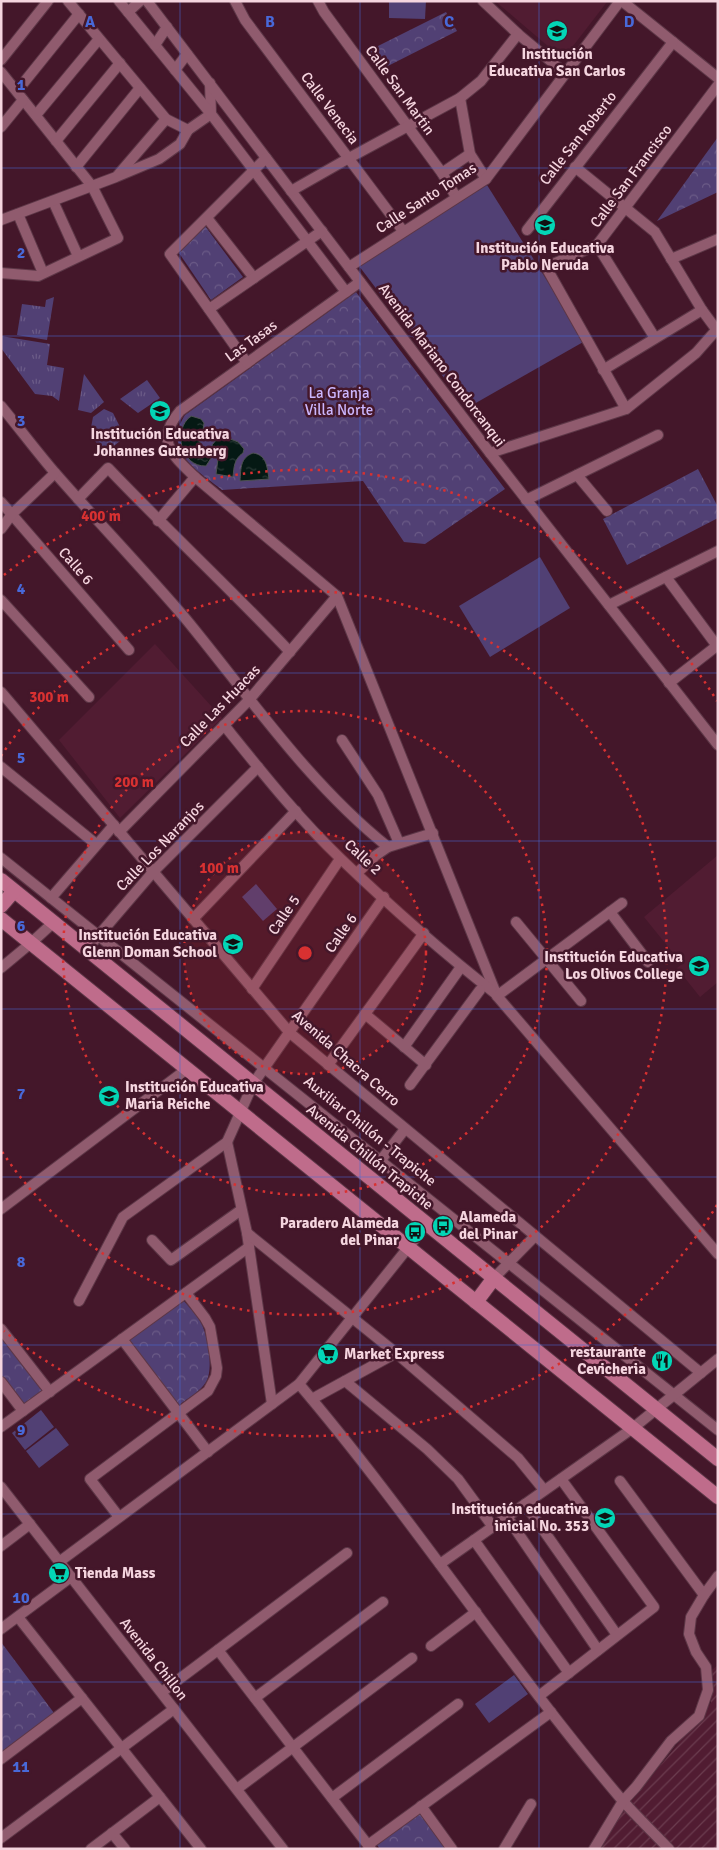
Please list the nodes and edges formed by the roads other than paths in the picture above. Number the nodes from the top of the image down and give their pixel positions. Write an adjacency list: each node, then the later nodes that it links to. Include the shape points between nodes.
1 (48, 1): 18 (street)
2 (68, 1): 11 (street)
3 (119, 1): 10 (street)
4 (140, 1): 10 (street)
5 (147, 1): 12 (street, Avenida Mariano Condorcanqui)
6 (236, 1): 40 (street, Calle Venecia, via 245,20)
7 (318, 1): 34 (street, Calle San Martin)
8 (483, 1): 13 (street)
9 (621, 1): 15 (street); 22 (street, Calle Santo Tomas)
10 (128, 12): 16 (street)
11 (79, 14): 14 (street); 27 (street)
12 (167, 27): 16 (street); 17 (street, Avenida Mariano Condorcanqui)
13 (518, 34): 22 (street); 28 (street, via 481,81)
14 (99, 39): 19 (street); 31 (street)
15 (672, 42): 23 (street); 42 (street, Calle San Roberto)
16 (155, 45): 20 (street)
17 (187, 54): 20 (street); 24 (street, Avenida Mariano Condorcanqui)
18 (1, 60)
19 (120, 63): 26 (street); 37 (street)
20 (175, 70): 30 (street)
21 (1, 72): 27 (street)
22 (565, 74): 46 (street, Calle Santo Tomas)
23 (718, 78)
24 (210, 83): 29 (street, Avenida Mariano Condorcanqui); 30 (street)
25 (718, 86): 51 (street, Calle San Francisco)
26 (140, 88): 32 (street); 41 (street)
27 (20, 96): 31 (street); 35 (street)
28 (460, 98): 34 (street); 38 (street)
29 (232, 112): 33 (street); 39 (street, Avenida Mariano Condorcanqui)
30 (211, 114): 33 (street); 36 (street)
31 (36, 115): 37 (street)
32 (166, 119): 36 (street); 45 (street)
33 (218, 124): 43 (street)
34 (408, 126): 40 (street); 44 (street, Calle San Martin)
35 (1, 127)
36 (188, 130): 45 (street, via 180,144 159,159)
37 (56, 141): 41 (street)
38 (470, 154): 44 (street); 46 (street)
39 (266, 158): 43 (street); 48 (street, Avenida Mariano Condorcanqui)
40 (349, 158): 48 (street); 57 (street, Calle Venecia)
41 (76, 167): 47 (street)
42 (575, 168): 51 (street); 55 (street, Calle San Roberto)
43 (254, 171): 53 (street); 59 (street)
44 (442, 172): 49 (street, Calle San Martin)
45 (116, 178): 47 (street)
46 (486, 179): 49 (street, Calle Santo Tomas)
47 (92, 186): 50 (street); 61 (street, via 118,238)
48 (291, 191): 56 (street, Avenida Mariano Condorcanqui)
49 (456, 197): 57 (street, Calle Santo Tomas)
50 (53, 200): 52 (street); 61 (street)
51 (625, 208): 60 (street, Calle San Francisco); 62 (street, via 655,232)
52 (18, 214): 54 (street); 65 (street)
53 (207, 218): 66 (street); 69 (street, via 170,254)
54 (1, 220)
55 (526, 230)
56 (322, 231): 59 (street); 63 (street, Avenida Mariano Condorcanqui)
57 (403, 231): 63 (street, Calle Santo Tomas)
58 (718, 239): 62 (street)
59 (307, 241): 66 (street); 68 (street)
60 (597, 245): 72 (street, Calle San Francisco); 74 (street, via 546,268)
61 (78, 256): 65 (street)
62 (672, 259): 70 (street)
63 (349, 266): 67 (street, Avenida Mariano Condorcanqui)
64 (1, 273): 65 (street, via 38,276)
65 (43, 273)
66 (254, 278): 69 (street)
67 (360, 282): 68 (street, Las Tasas); 78 (street, Avenida Mariano Condorcanqui)
68 (346, 292): 73 (street, Las Tasas)
69 (209, 309): 73 (street)
70 (702, 310): 71 (street); 72 (street)
71 (717, 329): 76 (street, via 696,353)
72 (655, 338): 74 (street)
73 (247, 363): 81 (street, Las Tasas, via 172,420 167,432 168,444 176,458)
74 (604, 370): 76 (street)
75 (1, 406): 79 (street)
76 (626, 409): 78 (street)
77 (658, 435): 80 (street)
78 (490, 453): 83 (street, Avenida Mariano Condorcanqui)
79 (55, 473): 82 (street); 86 (street)
80 (577, 475): 83 (street); 85 (street)
81 (195, 476): 87 (street); 91 (street)
82 (78, 499): 87 (street, via 108,468); 100 (street, via 184,618)
83 (526, 500): 93 (street, Avenida Mariano Condorcanqui)
84 (1, 502): 86 (street, Calle 6)
85 (607, 512)
86 (12, 514): 88 (street); 95 (street, Calle 6)
87 (158, 521): 96 (street)
88 (1, 529)
89 (716, 555): 90 (street)
90 (666, 577): 93 (street); 94 (street)
91 (337, 596): 96 (street, Calle Las Huacas); 108 (street)
92 (1, 600): 99 (street)
93 (609, 605): 97 (street, Avenida Mariano Condorcanqui)
94 (717, 645): 97 (street)
95 (129, 650)
96 (290, 652): 100 (street, Calle Las Huacas)
97 (670, 683): 103 (street, Avenida Mariano Condorcanqui)
98 (1, 692): 107 (street, Avenida Chacra Cerro)
99 (90, 697)
100 (249, 700): 101 (street, Calle Las Huacas); 111 (street, via 330,794)
101 (224, 724): 105 (street, Calle 2); 107 (street, Calle Las Huacas)
102 (342, 740): 109 (street, via 378,796)
103 (716, 740)
104 (1, 767): 110 (street)
105 (258, 767): 106 (street, Calle 2); 114 (street, Calle Los Naranjos)
106 (296, 811): 113 (street, Calle 2); 124 (street)
107 (117, 829): 110 (street, Calle Las Huacas); 114 (street, Avenida Chacra Cerro)
108 (433, 833): 109 (street); 137 (street)
109 (399, 843): 111 (street)
110 (96, 844): 118 (street, Calle Las Huacas)
111 (388, 847): 115 (street)
112 (1, 858): 118 (street, Auxiliar Chillón - Trapiche)
113 (340, 858): 115 (street, Calle 2); 135 (street, Calle 5)
114 (153, 872): 124 (street, Avenida Chacra Cerro); 128 (street, Calle Los Naranjos)
115 (357, 873): 119 (street, Calle 2)
116 (1, 880): 117 (main road, Avenida Chillón Trapiche)
117 (14, 891): 121 (main road); 125 (main road, Avenida Chillón Trapiche)
118 (51, 898): 128 (street, Auxiliar Chillón - Trapiche)
119 (384, 898): 127 (street, Calle 2); 140 (street, Calle 6)
120 (622, 903): 122 (street)
121 (1, 906)
122 (610, 912): 131 (street); 132 (street)
123 (1, 919): 129 (main road)
124 (193, 919): 135 (street, Avenida Chacra Cerro)
125 (54, 922): 129 (street); 130 (main road, Avenida Chillón Trapiche)
126 (516, 922): 131 (street)
127 (424, 933): 133 (street, Calle 2); 139 (street)
128 (98, 936): 130 (street, Calle Los Naranjos); 144 (street, Auxiliar Chillón - Trapiche)
129 (32, 943): 134 (street); 145 (main road)
130 (88, 949): 146 (main road, Avenida Chillón Trapiche)
131 (546, 959): 137 (street); 138 (street)
132 (648, 962)
133 (461, 967): 137 (street, Calle 2); 141 (street)
134 (1, 968)
135 (252, 989): 140 (street, Avenida Chacra Cerro)
136 (480, 990): 143 (street)
137 (497, 996): 160 (street)
138 (581, 1001)
139 (365, 1014): 141 (street); 142 (street)
140 (290, 1033): 142 (street, Avenida Chacra Cerro); 144 (street, Calle 6)
141 (404, 1046): 143 (street)
142 (328, 1065): 149 (street, Avenida Chacra Cerro)
143 (426, 1065): 147 (street)
144 (265, 1066): 146 (street, Calle 6); 151 (street, Auxiliar Chillón - Trapiche)
145 (187, 1069): 148 (main road); 152 (street)
146 (253, 1084): 148 (street, Calle 6); 154 (main road, Avenida Chillón Trapiche)
147 (410, 1086)
148 (241, 1112): 150 (street, Calle 6); 159 (main road)
149 (405, 1129): 151 (street); 156 (street, Avenida Chacra Cerro)
150 (227, 1142): 153 (street); 164 (street, via 123,1217)
151 (381, 1160): 161 (street, Auxiliar Chillón - Trapiche)
152 (1, 1209)
153 (241, 1210): 155 (street); 157 (street, via 171,1260)
154 (427, 1224): 159 (street); 162 (main road, Avenida Chillón Trapiche)
155 (247, 1233): 158 (street); 166 (street)
156 (536, 1236): 161 (street); 171 (street, Avenida Chacra Cerro)
157 (152, 1240)
158 (249, 1247): 163 (street); 178 (street)
159 (408, 1247): 165 (main road); 166 (street)
160 (718, 1254)
161 (510, 1263): 162 (street); 176 (street, Auxiliar Chillón - Trapiche)
162 (494, 1278): 165 (main road); 179 (main road, Avenida Chillón Trapiche)
163 (186, 1293): 168 (street); 181 (street, via 210,1327 217,1368 208,1391)
164 (79, 1301)
165 (476, 1302): 183 (main road)
166 (352, 1318): 169 (street); 174 (street)
167 (1, 1329): 175 (street)
168 (122, 1339): 175 (street); 181 (street)
169 (396, 1354): 172 (street); 190 (street, via 518,1458)
170 (718, 1359): 171 (street)
171 (701, 1373): 176 (street)
172 (345, 1381): 177 (street); 196 (street, via 458,1479)
173 (1, 1382): 180 (street)
174 (299, 1384): 177 (street); 178 (street)
175 (50, 1392): 180 (street)
176 (675, 1394): 179 (street); 184 (street, Auxiliar Chillón - Trapiche)
177 (312, 1399): 201 (street)
178 (272, 1404): 185 (street)
179 (656, 1409): 183 (street); 186 (main road, Avenida Chillón Trapiche)
180 (24, 1411): 182 (street)
181 (179, 1414): 185 (street); 193 (street, via 90,1480)
182 (1, 1427)
183 (633, 1428): 187 (street); 191 (main road)
184 (718, 1430)
185 (208, 1452): 193 (street)
186 (718, 1459)
187 (560, 1479): 190 (street); 209 (street, via 654,1607)
188 (620, 1481): 204 (street)
189 (1, 1487): 195 (street, Avenida Chillon)
190 (544, 1490): 192 (street)
191 (718, 1497)
192 (525, 1504): 194 (street); 209 (street)
193 (119, 1517): 200 (street)
194 (507, 1517): 196 (street); 212 (street)
195 (30, 1524): 198 (street); 200 (street, Avenida Chillon)
196 (493, 1526): 197 (street)
197 (474, 1540): 201 (street); 214 (street)
198 (1, 1546)
199 (347, 1553): 211 (street)
200 (59, 1562): 203 (street, Avenida Chillon)
201 (440, 1564): 206 (street)
202 (718, 1576): 204 (street)
203 (71, 1577): 207 (street); 215 (street, Avenida Chillon)
204 (704, 1595): 228 (street, via 691,1617 688,1634 706,1667 708,1690 699,1716 672,1741)
205 (383, 1602): 218 (street)
206 (476, 1612): 210 (street); 216 (street)
207 (18, 1616): 208 (street); 217 (street)
208 (1, 1629)
209 (618, 1635): 212 (street)
210 (431, 1646)
211 (218, 1650): 215 (street); 218 (street)
212 (598, 1650): 214 (street)
213 (412, 1658): 223 (street)
214 (569, 1673): 216 (street)
215 (162, 1692): 220 (street, Avenida Chillon)
216 (539, 1696): 221 (street)
217 (82, 1698): 222 (street); 224 (street)
218 (254, 1698): 223 (street)
219 (458, 1704): 227 (street)
220 (174, 1709): 222 (street); 225 (street, Avenida Chillon)
221 (551, 1712): 228 (street); 230 (street)
222 (122, 1748): 226 (street); 232 (street)
223 (293, 1748): 225 (street); 227 (street)
224 (1, 1759)
225 (237, 1789): 237 (street, Avenida Chillon)
226 (160, 1797): 231 (street); 236 (street)
227 (332, 1798): 233 (street)
228 (623, 1801): 240 (street); 241 (street)
229 (531, 1804): 239 (street)
230 (422, 1806): 233 (street); 238 (street)
231 (112, 1833): 234 (street); 235 (street)
232 (1, 1838)
233 (369, 1847)
234 (91, 1849)
235 (125, 1849)
236 (201, 1849)
237 (283, 1849)
238 (452, 1849)
239 (504, 1849)
240 (594, 1849)
241 (669, 1849)

